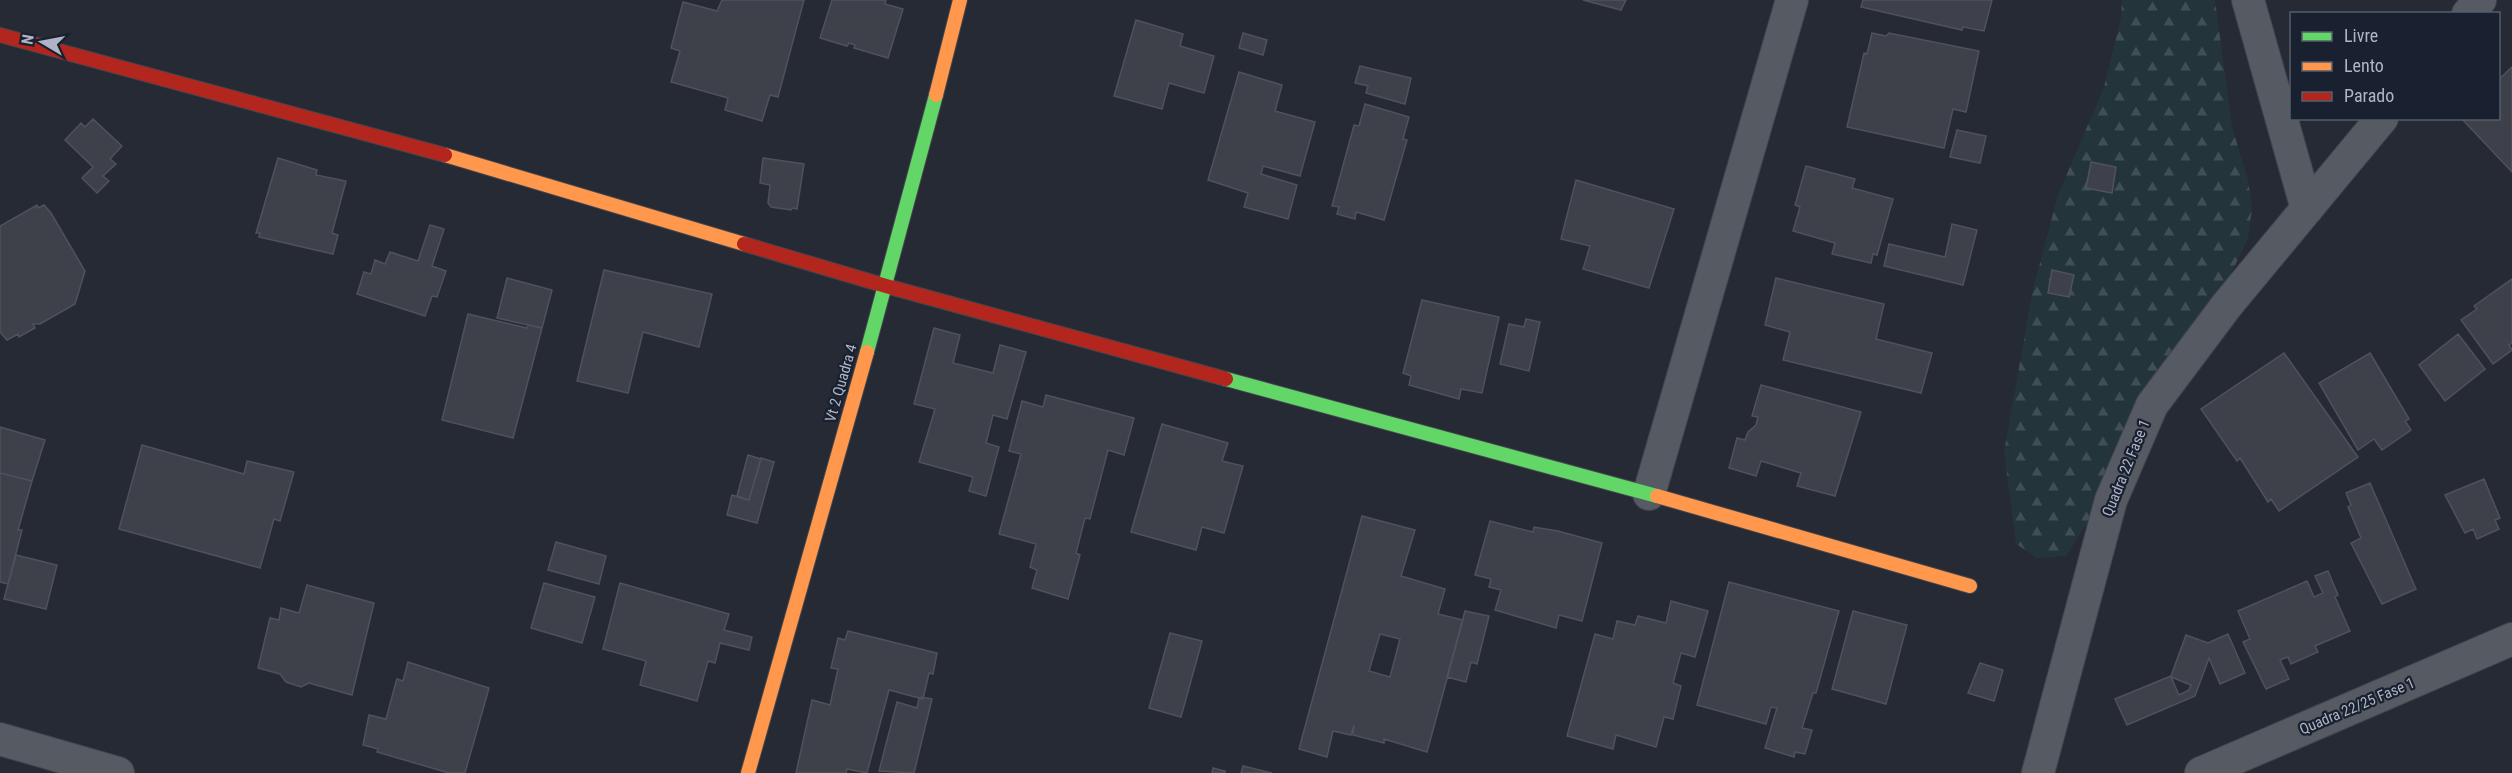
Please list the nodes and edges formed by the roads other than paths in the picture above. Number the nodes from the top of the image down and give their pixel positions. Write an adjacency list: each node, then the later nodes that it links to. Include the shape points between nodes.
1 (960, 0): 9 (street, Vt 2 Quadra 4)
2 (1792, 0): 10 (street)
3 (2248, 0): 8 (street)
4 (2480, 0): 5 (street)
5 (2470, 12)
6 (0, 35): 9 (street, via 410,145)
7 (2380, 120): 8 (street, Quadra 22 Fase 1)
8 (2307, 209): 16 (street, Quadra 22 Fase 1, via 2227,305 2152,405 2111,500)
9 (886, 286): 10 (street); 15 (street, Vt 2 Quadra 4)
10 (1649, 494): 11 (street)
11 (1970, 586)
12 (2512, 639): 17 (street, Quadra 22/25 Fase 1)
13 (0, 739): 14 (street)
14 (118, 773)
15 (748, 773)
16 (2038, 773)
17 (2201, 773)

